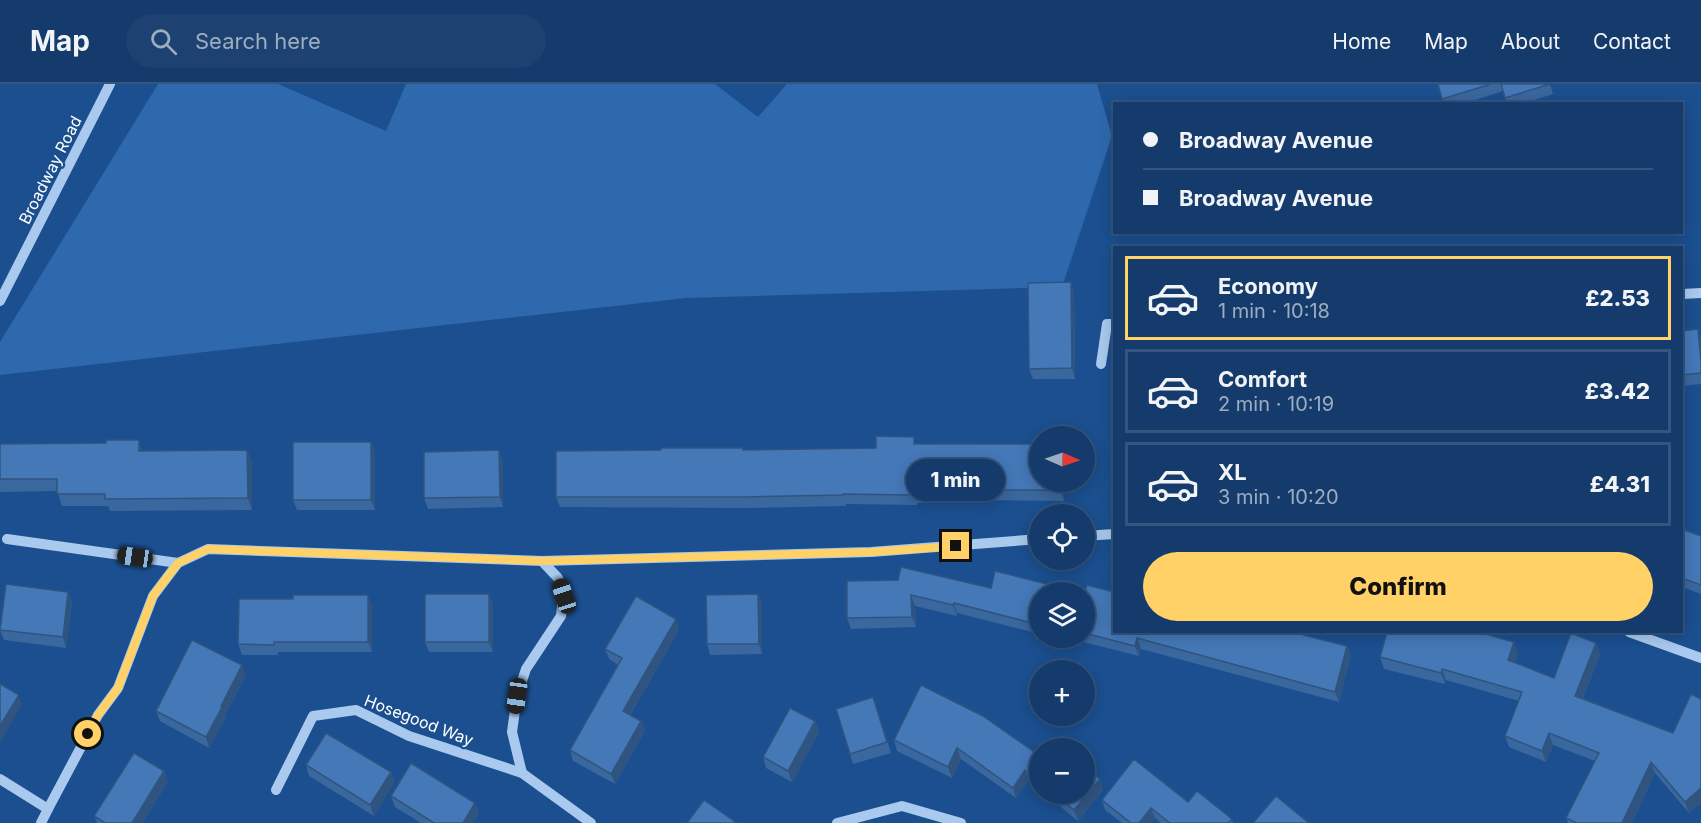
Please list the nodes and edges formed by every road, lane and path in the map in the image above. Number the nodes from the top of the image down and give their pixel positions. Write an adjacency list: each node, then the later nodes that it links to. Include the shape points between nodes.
1 (110, 84): 4 (street, Broadway Road)
2 (1701, 292): 3 (street)
3 (1683, 294)
4 (0, 301)
5 (1113, 324): 6 (street, via 1107,324)
6 (1101, 364)
7 (1113, 534): 8 (street)
8 (1095, 535)
9 (7, 539): 12 (street)
10 (1029, 540): 11 (street, via 872,552)
11 (543, 561): 12 (street, via 208,549); 15 (street, via 558,578 564,596 561,616 526,669 517,696 512,732)
12 (178, 563): 18 (street, via 153,596 118,688 98,715)
13 (1632, 633): 14 (street)
14 (1701, 658)
15 (522, 773): 17 (street, Hosegood Way, via 409,736 356,710 313,716); 20 (street, Hosegood Way)
16 (0, 779): 18 (street)
17 (276, 790)
18 (48, 809): 19 (street)
19 (41, 823)
20 (591, 823)
21 (837, 823): 22 (street, via 902,806)
22 (961, 823)

